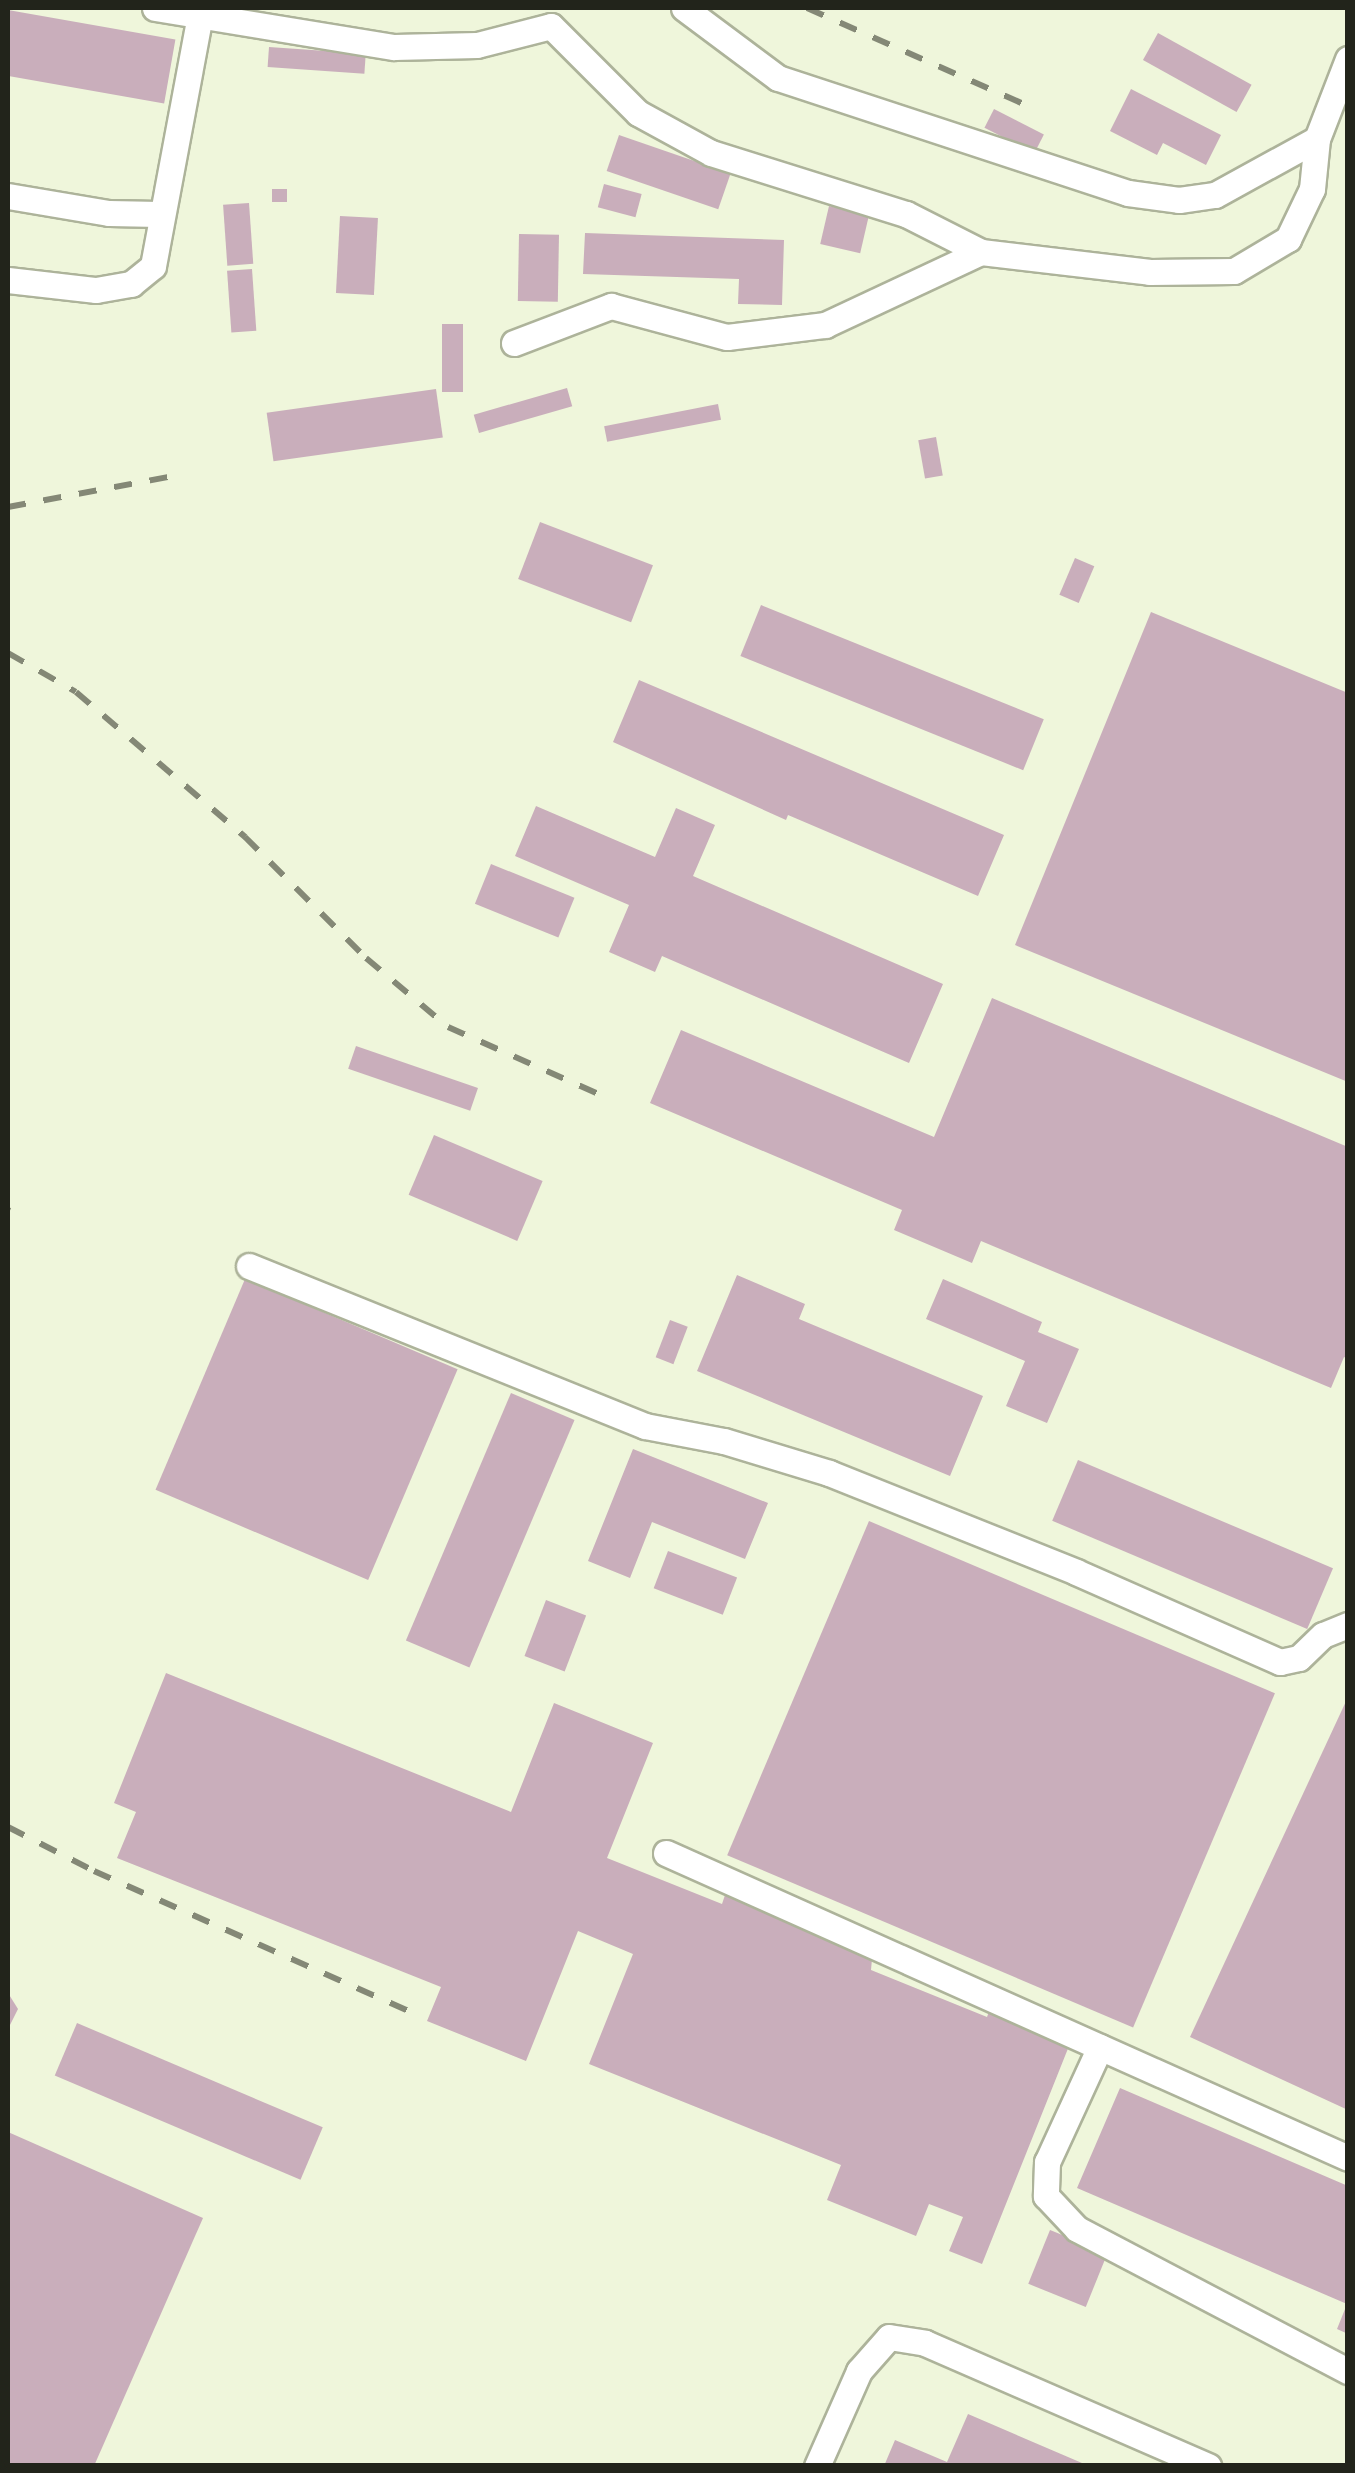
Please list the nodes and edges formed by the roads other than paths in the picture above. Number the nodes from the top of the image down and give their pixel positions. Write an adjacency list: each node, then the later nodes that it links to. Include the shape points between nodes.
1 (155, 8): 3 (street)
2 (684, 8): 6 (street, via 778,78 1128,192 1179,200 1215,195)
3 (200, 15): 4 (street, via 394,47 477,45); 8 (street)
4 (542, 17): 9 (street, via 638,113 711,153 906,214)
5 (1348, 58): 6 (street)
6 (1317, 140): 9 (street, via 1312,189 1288,238 1234,271 1150,272)
7 (8, 196): 8 (street, via 108,213)
8 (159, 214): 10 (street, via 152,266 130,284 74,290)
9 (981, 252): 11 (street, via 825,325 727,337 612,306)
10 (8, 280)
11 (514, 343)
12 (249, 1266): 13 (street, via 645,1426 724,1440 829,1473 1280,1662 1299,1658)
13 (1348, 1625)
14 (666, 1853): 15 (street)
15 (1100, 2048): 16 (street); 17 (street, via 1047,2162 1046,2196 1077,2229)
16 (1348, 2158)
17 (1348, 2371)
18 (817, 2466): 19 (street, via 860,2371 889,2337 926,2343)
19 (1208, 2466)

